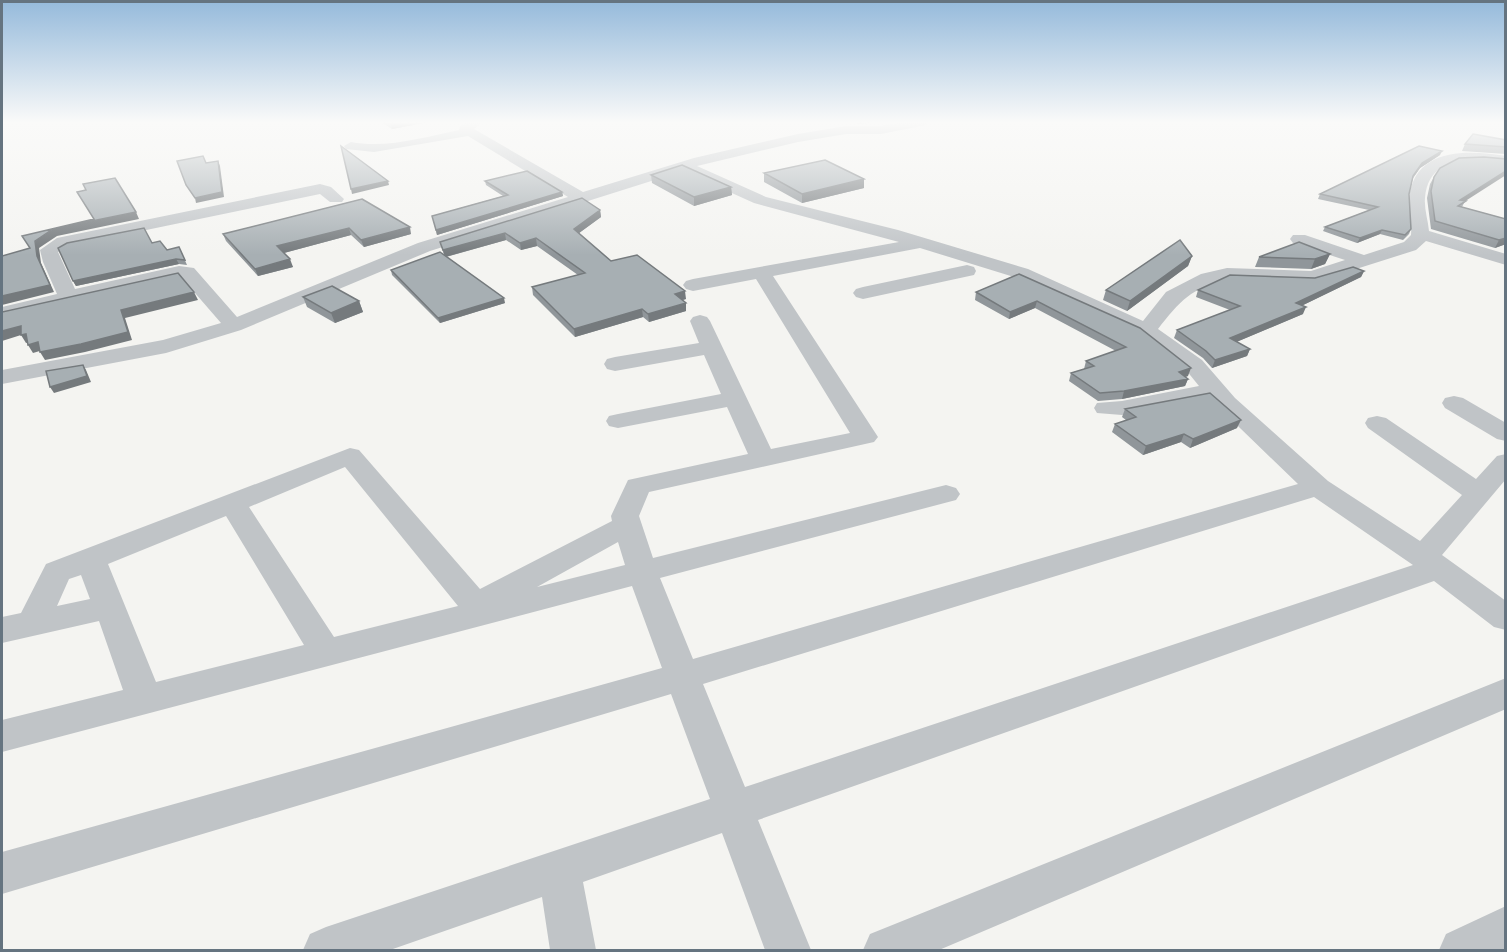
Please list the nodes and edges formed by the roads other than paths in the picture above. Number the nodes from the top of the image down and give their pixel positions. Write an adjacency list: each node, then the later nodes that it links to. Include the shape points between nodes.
1 (533, 166): 5 (street)
2 (684, 166): 5 (street)
3 (686, 166): 20 (street, via 760,200 1021,273)
4 (1435, 166): 7 (street, via 1419,184)
5 (580, 197): 19 (street, via 414,251)
6 (336, 199): 16 (street, via 326,189 320,189 63,242 49,250)
7 (1420, 234): 11 (street, via 1410,246); 12 (street)
8 (1299, 239): 11 (street)
9 (916, 244): 10 (street)
10 (832, 260): 13 (street, via 866,297); 14 (street)
11 (1362, 260): 20 (street, via 1312,277 1227,274 1208,278 1173,296)
12 (1506, 260)
13 (967, 271)
14 (762, 273): 15 (street); 31 (street, via 865,437)
15 (693, 285)
16 (68, 297): 17 (street); 19 (street, via 187,272)
17 (2, 313)
18 (700, 321): 21 (street)
19 (234, 326): 23 (street, via 166,346)
20 (1146, 330): 24 (street, via 1194,365)
21 (712, 347): 22 (street); 25 (street)
22 (615, 364)
23 (2, 377)
24 (1215, 390): 27 (street); 33 (street)
25 (735, 398): 28 (street); 31 (street)
26 (1454, 403): 30 (street)
27 (1106, 408)
28 (618, 421)
29 (1377, 423): 34 (street)
30 (1506, 434)
31 (763, 459): 37 (street, via 639,486 625,516)
32 (1506, 462): 34 (street)
33 (1318, 487): 39 (street); 47 (street)
34 (1478, 493): 39 (street)
35 (946, 494): 40 (street)
36 (233, 504): 38 (street); 42 (street, via 350,456); 46 (street)
37 (627, 525): 40 (street); 42 (street)
38 (91, 559): 41 (street); 44 (street, via 57,572)
39 (1430, 562): 43 (street); 51 (street)
40 (642, 572): 42 (street); 47 (street)
41 (109, 607): 44 (street); 49 (street)
42 (479, 609): 46 (street)
43 (1506, 618)
44 (33, 623): 45 (street)
45 (2, 630)
46 (326, 652): 49 (street)
47 (683, 676): 51 (street); 53 (street)
48 (1506, 693): 58 (street)
49 (145, 700): 50 (street)
50 (2, 736)
51 (735, 809): 52 (street); 57 (street)
52 (559, 870): 55 (street); 56 (street)
53 (2, 873)
54 (1506, 928): 59 (street)
55 (326, 951)
56 (573, 951)
57 (788, 951)
58 (885, 951)
59 (1462, 951)

